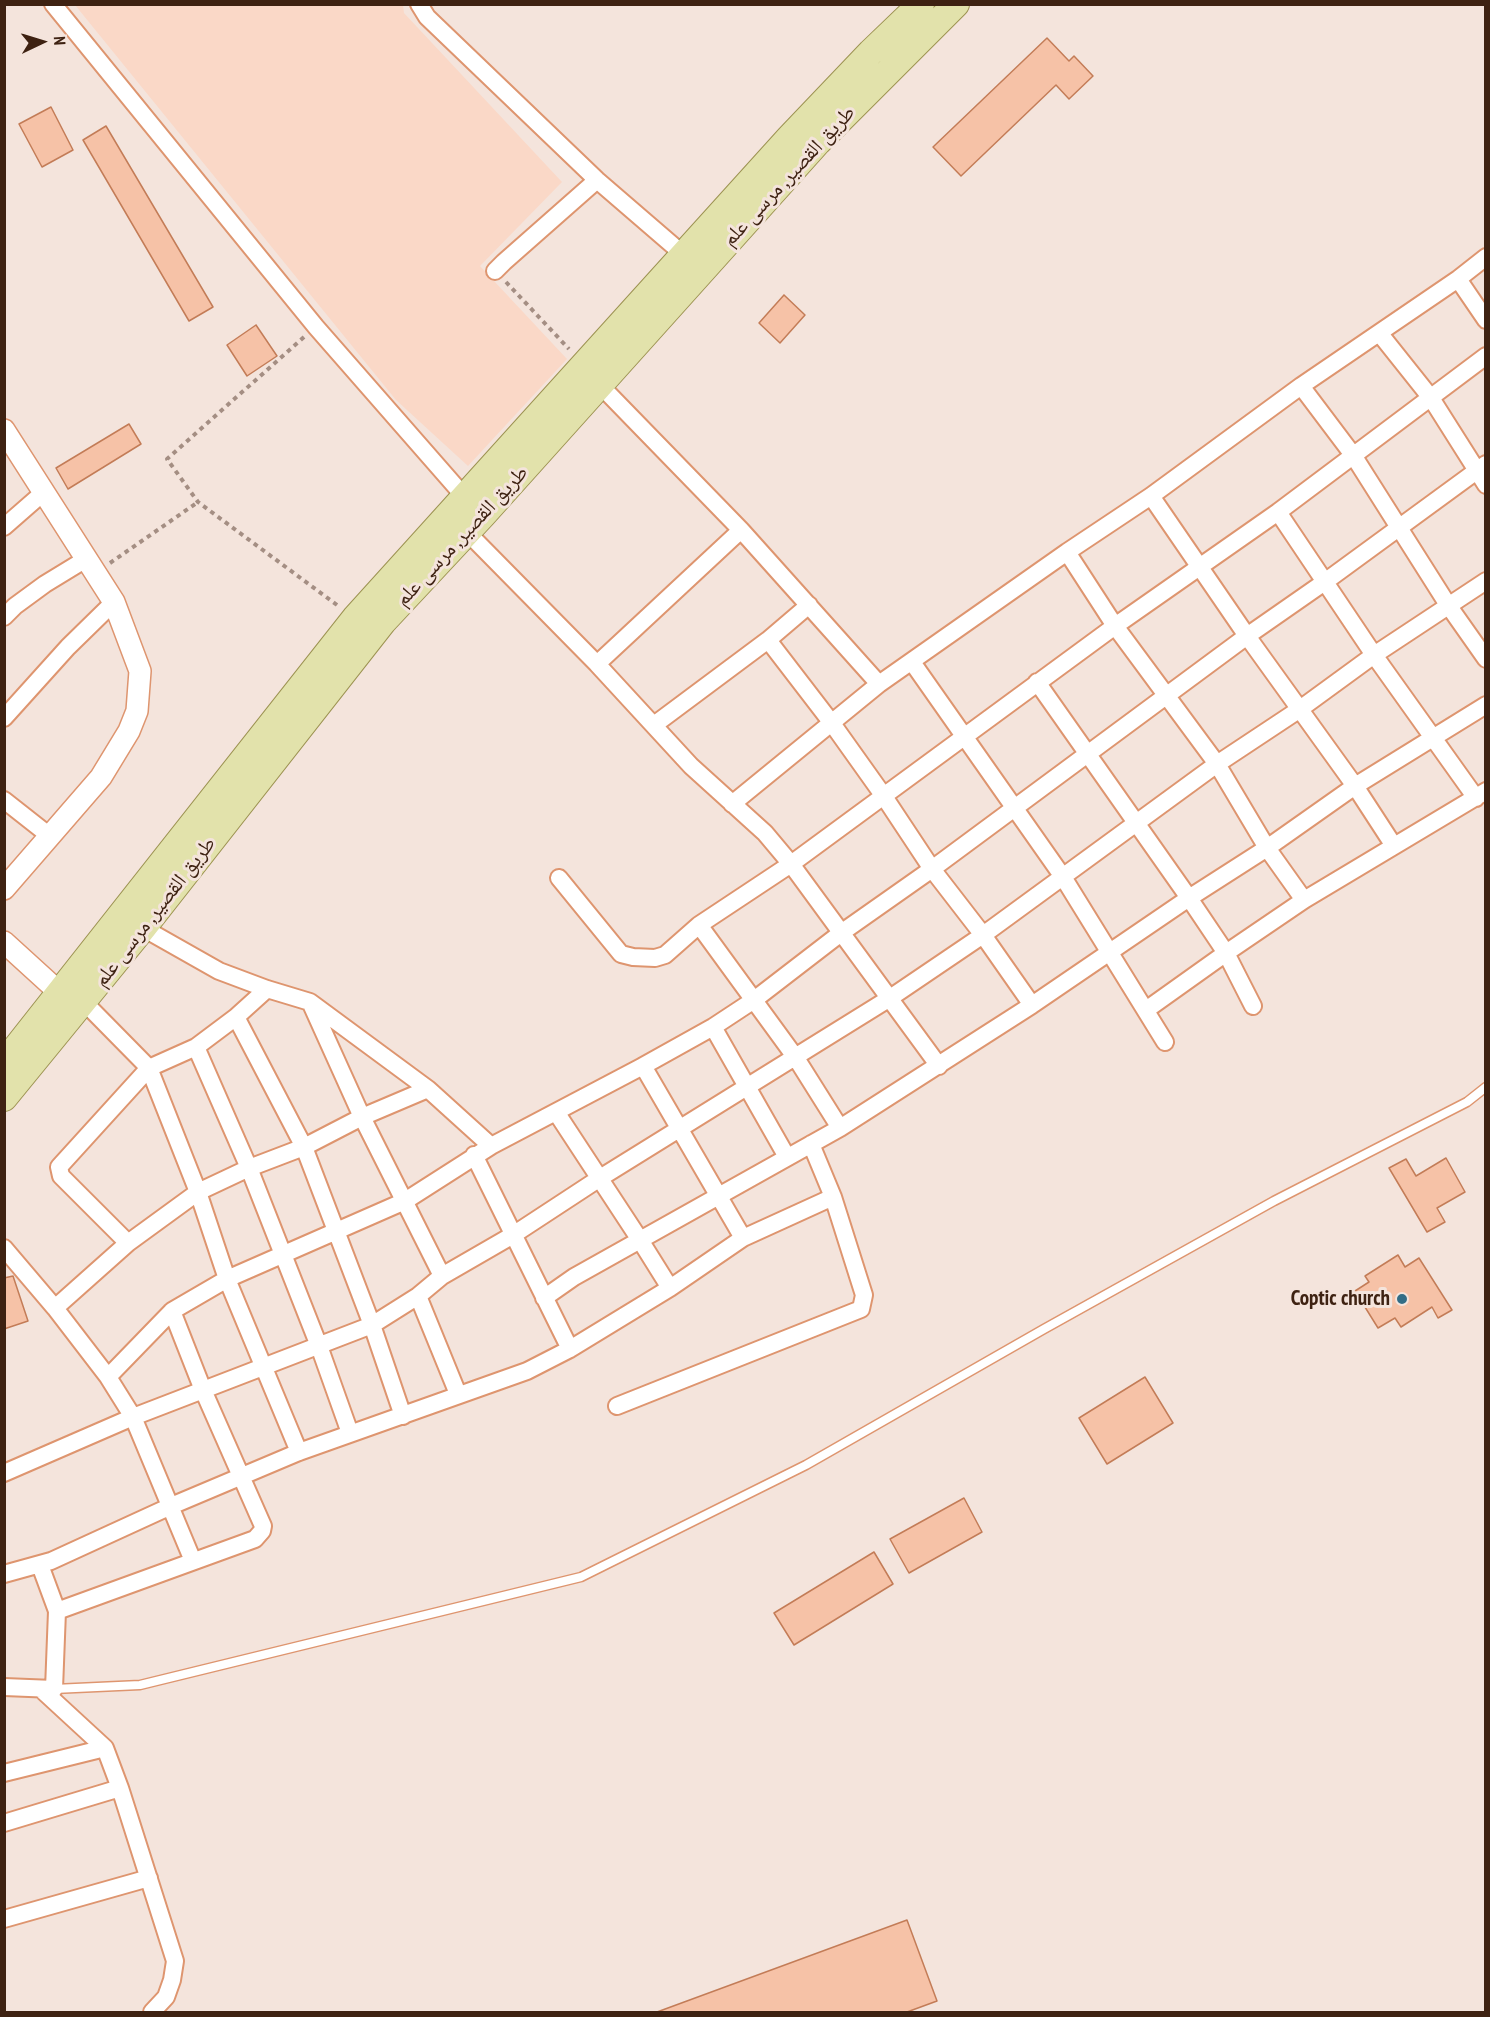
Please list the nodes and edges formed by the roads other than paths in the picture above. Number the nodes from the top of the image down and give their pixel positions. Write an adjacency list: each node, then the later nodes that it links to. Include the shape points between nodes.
1 (53, 4): 21 (street, via 316,327)
2 (420, 4): 5 (street, via 427,17)
3 (921, 4): 6 (main road, طريق القصير, مرسى علم, via 789,138)
4 (956, 4): 13 (main road, طريق القصير, مرسى علم, via 818,142)
5 (597, 180): 6 (street); 8 (street)
6 (684, 255): 21 (main road, طريق القصير, مرسى علم)
7 (1485, 257): 9 (street)
8 (495, 272)
9 (1458, 279): 10 (street); 11 (street)
10 (1485, 320)
11 (1380, 334): 14 (street); 15 (street)
12 (1485, 356): 15 (street)
13 (600, 385): 24 (main road, طريق القصير, مرسى علم); 27 (street)
14 (1301, 386): 17 (street); 22 (street)
15 (1431, 398): 17 (street); 18 (street)
16 (8, 442): 20 (street)
17 (1353, 455): 23 (street); 25 (street)
18 (1481, 467): 19 (street); 25 (street)
19 (1485, 485)
20 (44, 492): 26 (street); 29 (street)
21 (464, 496): 24 (street); 81 (main road, طريق القصير, مرسى علم, via 355,618)
22 (1151, 496): 28 (street); 30 (street)
23 (1278, 512): 30 (street); 32 (street)
24 (475, 523): 43 (street); 74 (main road, طريق القصير, مرسى علم, via 383,622)
25 (1399, 526): 32 (street); 35 (street)
26 (4, 527)
27 (741, 530): 34 (street); 43 (street)
28 (1067, 552): 37 (street); 42 (street)
29 (90, 567): 33 (street); 36 (street, via 45,584)
30 (1200, 567): 37 (street); 38 (street)
31 (1485, 580): 35 (street)
32 (1326, 581): 38 (street); 40 (street)
33 (114, 602): 49 (street, via 68,646); 63 (street, via 140,670 137,711 101,777)
34 (809, 605): 39 (street); 45 (street)
35 (1448, 605): 40 (street); 41 (street)
36 (4, 617)
37 (1115, 626): 44 (street); 46 (street)
38 (1247, 636): 46 (street); 48 (street)
39 (768, 640): 50 (street); 51 (street)
40 (1374, 655): 48 (street); 53 (street)
41 (1485, 659)
42 (912, 662): 45 (street); 52 (street)
43 (597, 664): 51 (street)
44 (1037, 682): 52 (street); 54 (street)
45 (879, 684): 50 (street)
46 (1166, 695): 54 (street); 55 (street)
47 (1485, 705): 53 (street)
48 (1300, 709): 55 (street); 56 (street)
49 (4, 718)
50 (831, 722): 58 (street); 60 (street)
51 (654, 725): 60 (street)
52 (963, 737): 58 (street); 61 (street)
53 (1432, 737): 56 (street); 57 (street)
54 (1088, 755): 61 (street); 62 (street)
55 (1217, 764): 62 (street); 65 (street)
56 (1355, 786): 64 (street); 65 (street)
57 (1480, 794): 64 (street)
58 (883, 795): 66 (street); 67 (street)
59 (4, 800): 63 (street)
60 (732, 804): 66 (street, via 765,833)
61 (1015, 808): 67 (street); 69 (street)
62 (1137, 822): 69 (street); 71 (street)
63 (51, 837): 70 (street)
64 (1394, 846): 72 (street)
65 (1267, 848): 71 (street); 72 (street)
66 (791, 864): 73 (street); 75 (street)
67 (932, 869): 75 (street); 76 (street)
68 (559, 878): 73 (street, via 621,954 655,958 665,955)
69 (1063, 878): 76 (street); 78 (street)
70 (4, 889)
71 (1189, 898): 78 (street); 79 (street)
72 (1305, 900): 79 (street)
73 (699, 925): 83 (street)
74 (143, 928): 80 (street, via 219,971); 84 (main road, طريق القصير, مرسى علم)
75 (841, 933): 82 (street); 83 (street)
76 (983, 935): 82 (street); 86 (street)
77 (4, 942): 81 (street)
78 (1109, 951): 86 (street); 88 (street)
79 (1226, 953): 87 (street); 88 (street)
80 (267, 989): 85 (street); 89 (street)
81 (60, 993): 94 (main road, طريق القصير, مرسى علم)
82 (890, 998): 93 (street); 96 (street)
83 (754, 1000): 90 (street); 93 (street)
84 (84, 1002): 97 (street); 101 (main road, طريق القصير, مرسى علم)
85 (310, 1002): 100 (street); 103 (street)
86 (1032, 1005): 96 (street)
87 (1253, 1006)
88 (1146, 1010): 91 (street)
89 (236, 1017): 92 (street); 108 (street)
90 (713, 1027): 95 (street); 99 (street)
91 (1165, 1042)
92 (196, 1047): 97 (street); 111 (street)
93 (796, 1058): 99 (street); 104 (street)
94 (4, 1063)
95 (643, 1066): 102 (street); 105 (street)
96 (939, 1066): 104 (street)
97 (149, 1068): 113 (street); 121 (street, via 59,1167 61,1176)
98 (1485, 1087): 151 (lane, via 1467,1102 1274,1201 806,1465 581,1577 140,1685)
99 (747, 1088): 105 (street); 110 (street)
100 (428, 1089): 103 (street); 107 (street)
101 (4, 1098)
102 (556, 1112): 107 (street); 112 (street)
103 (362, 1117): 108 (street); 116 (street)
104 (840, 1128): 106 (street)
105 (681, 1129): 112 (street); 114 (street)
106 (811, 1144): 110 (street); 115 (street)
107 (491, 1146): 109 (street)
108 (304, 1147): 111 (street); 117 (street)
109 (474, 1155): 116 (street); 118 (street)
110 (787, 1157): 114 (street)
111 (249, 1168): 113 (street); 123 (street)
112 (600, 1178): 118 (street); 120 (street)
113 (198, 1192): 121 (street); 125 (street)
114 (720, 1196): 119 (street); 120 (street)
115 (833, 1197): 119 (street); 138 (street, via 864,1295 861,1309)
116 (405, 1202): 117 (street); 124 (street)
117 (336, 1233): 123 (street); 131 (street)
118 (513, 1235): 124 (street); 128 (street)
119 (743, 1238): 126 (street)
120 (640, 1239): 126 (street); 128 (street)
121 (128, 1243): 129 (street)
122 (4, 1248): 129 (street)
123 (282, 1255): 125 (street); 132 (street)
124 (442, 1276): 127 (street)
125 (227, 1279): 130 (street); 134 (street)
126 (670, 1288): 133 (street)
127 (418, 1296): 131 (street); 137 (street)
128 (544, 1298): 133 (street)
129 (56, 1308): 135 (street)
130 (172, 1311): 135 (street); 136 (street)
131 (372, 1325): 132 (street); 139 (street)
132 (319, 1346): 134 (street); 141 (street)
133 (570, 1349): 137 (street, via 527,1371)
134 (265, 1367): 136 (street); 142 (street)
135 (108, 1377): 140 (street)
136 (203, 1390): 140 (street); 144 (street)
137 (458, 1395): 139 (street)
138 (617, 1406)
139 (403, 1416): 141 (street)
140 (133, 1417): 143 (street); 145 (street)
141 (350, 1432): 142 (street)
142 (299, 1452): 144 (street)
143 (4, 1473)
144 (241, 1476): 145 (street); 146 (street, via 262,1531 255,1539)
145 (171, 1506): 146 (street); 147 (street)
146 (193, 1561): 149 (street)
147 (40, 1565): 148 (street); 149 (street)
148 (4, 1574)
149 (57, 1611): 151 (street)
150 (4, 1687): 151 (street)
151 (48, 1689): 152 (street)
152 (105, 1748): 153 (street); 154 (street)
153 (4, 1773)
154 (120, 1788): 155 (street); 156 (street)
155 (4, 1823)
156 (148, 1878): 157 (street); 158 (street, via 175,1961 166,1997)
157 (4, 1919)
158 (152, 2013)

